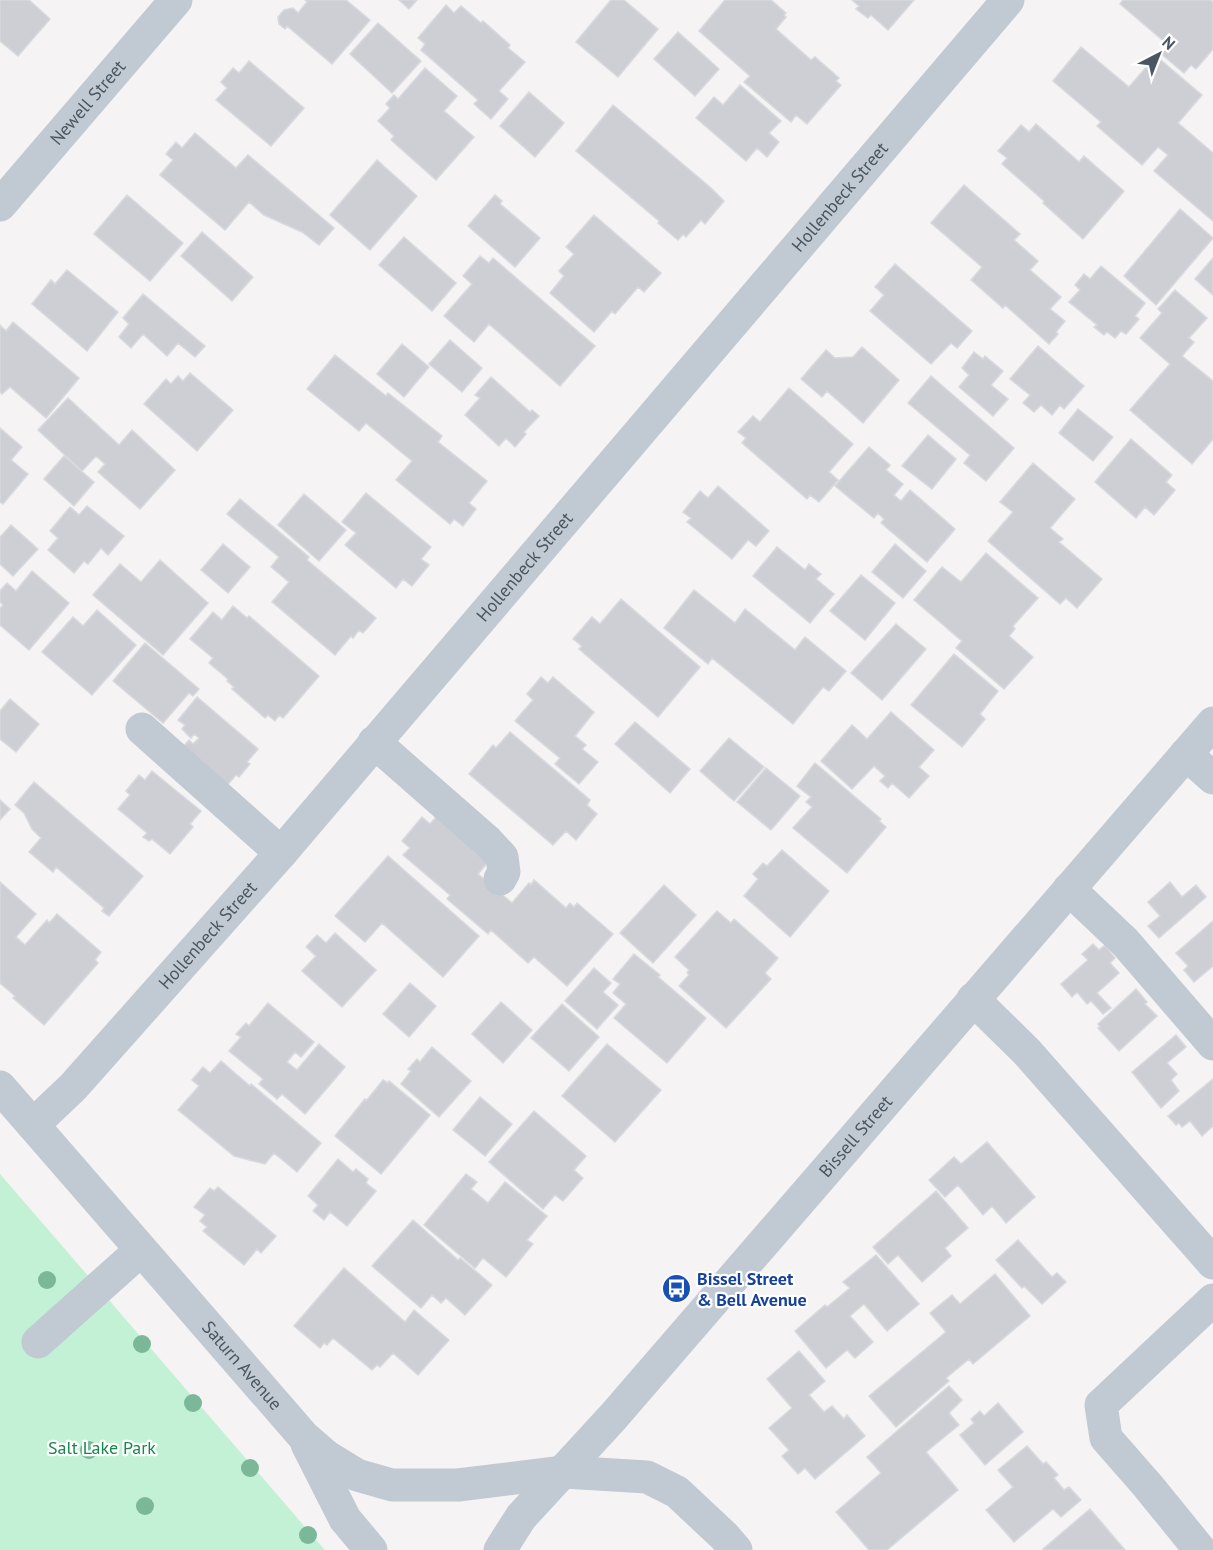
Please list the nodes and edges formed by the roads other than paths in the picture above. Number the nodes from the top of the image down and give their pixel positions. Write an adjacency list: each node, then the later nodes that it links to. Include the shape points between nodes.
1 (176, 0): 3 (street, Newell Street)
2 (1008, 0): 6 (street, Hollenbeck Street)
3 (0, 205)
4 (1213, 723): 7 (street, Bissell Street)
5 (142, 729): 9 (street)
6 (374, 742): 9 (street, Hollenbeck Street); 10 (street, via 502,857 504,872)
7 (1186, 754): 8 (street); 11 (street, Bissell Street)
8 (1213, 778)
9 (281, 853): 15 (street, Hollenbeck Street, via 73,1087)
10 (500, 879)
11 (1069, 889): 12 (street, Bissell Street); 13 (street, via 1125,942)
12 (973, 999): 17 (street, via 1026,1051); 21 (street, Bissell Street)
13 (1213, 1044)
14 (0, 1088): 15 (street, Saturn Avenue)
15 (33, 1125): 16 (street, Saturn Avenue)
16 (141, 1250): 19 (street); 20 (street, Saturn Avenue)
17 (1213, 1263)
18 (1213, 1300): 25 (street, via 1101,1405 1106,1438)
19 (38, 1342)
20 (304, 1437): 21 (street, Saturn Avenue, via 357,1475 392,1485 458,1485); 22 (street, via 345,1519)
21 (564, 1472): 23 (street, Bissell Street, via 521,1517); 24 (street, Saturn Avenue, via 647,1477 677,1491)
22 (370, 1550)
23 (500, 1550)
24 (736, 1550)
25 (1200, 1550)

